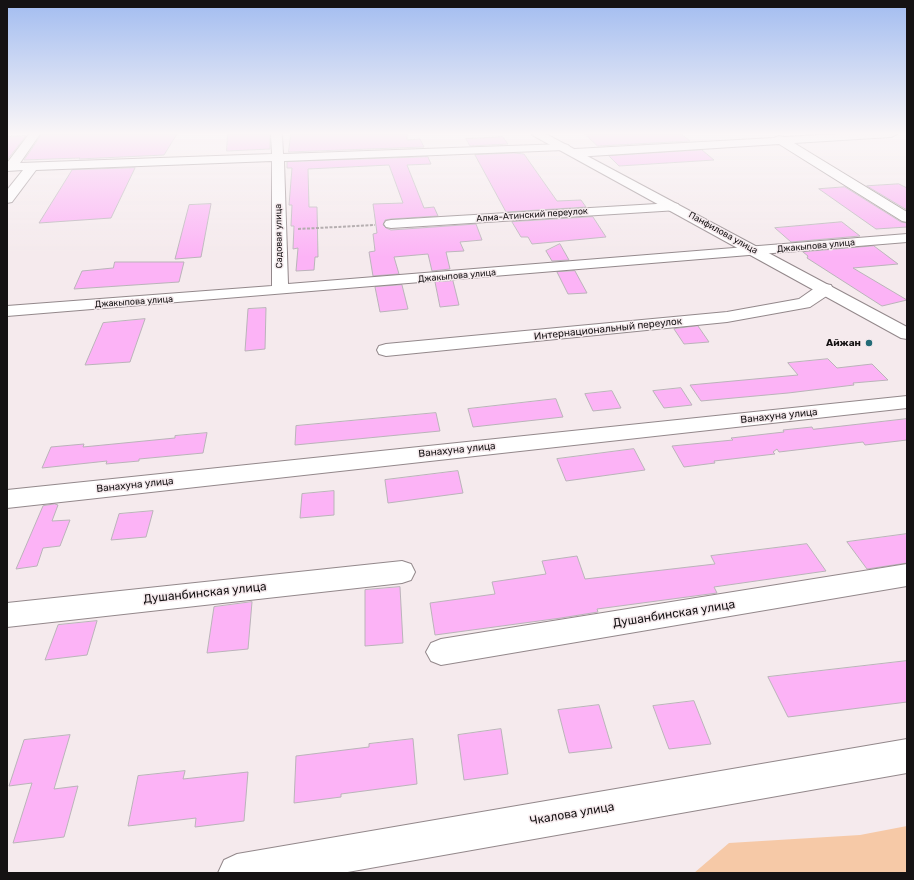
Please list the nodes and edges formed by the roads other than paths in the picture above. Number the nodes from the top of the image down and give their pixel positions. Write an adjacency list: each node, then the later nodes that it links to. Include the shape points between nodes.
1 (26, 175): 5 (street)
2 (278, 175): 12 (street, Садовая улица)
3 (615, 175): 6 (street, Панфилова улица)
4 (838, 175): 7 (street)
5 (8, 198)
6 (673, 207): 8 (street, Алма-Атинский переулок); 10 (street, Панфилова улица)
7 (907, 218)
8 (391, 224)
9 (907, 238): 10 (street, Джакыпова улица)
10 (755, 251): 11 (street, Панфилова улица); 12 (street, Джакыпова улица)
11 (825, 289): 14 (street, Панфилова улица); 15 (street, Интернациональный переулок, via 804,303 727,317)
12 (280, 290): 13 (street, Джакыпова улица)
13 (7, 311)
14 (907, 334)
15 (386, 350)
16 (907, 402): 17 (street, Ванахуна улица)
17 (7, 499)
18 (402, 572): 20 (street, Душанбинская улица)
19 (907, 575): 21 (street, Душанбинская улица)
20 (7, 615)
21 (441, 652)
22 (907, 756): 23 (street, Чкалова улица)
23 (237, 873)

